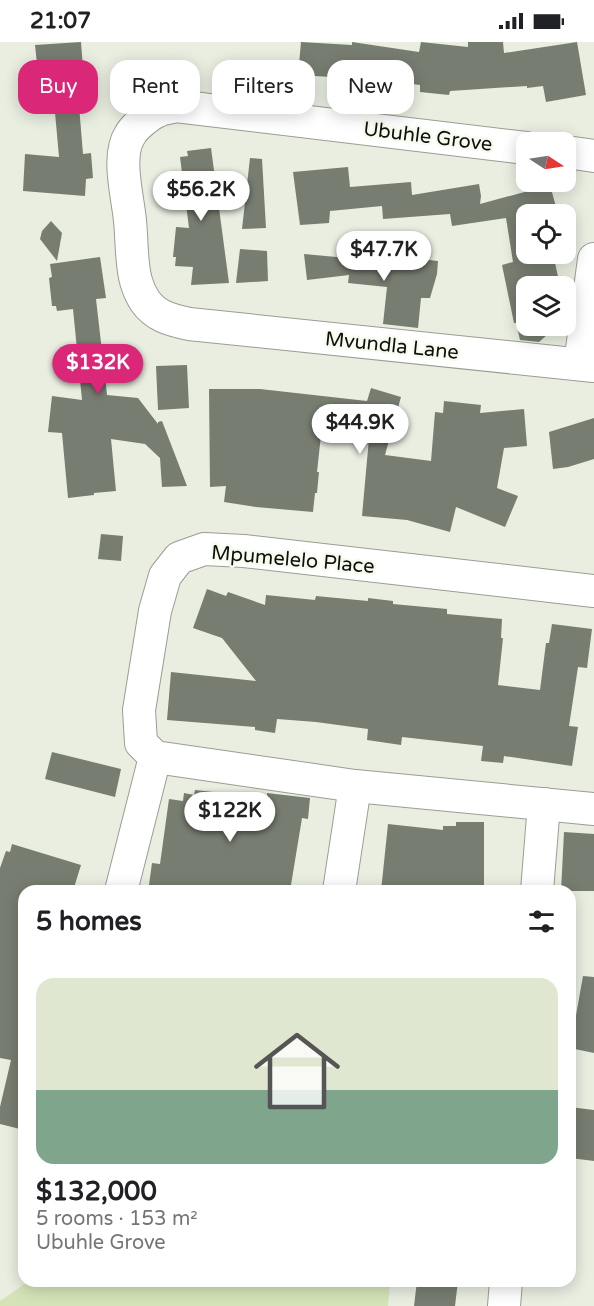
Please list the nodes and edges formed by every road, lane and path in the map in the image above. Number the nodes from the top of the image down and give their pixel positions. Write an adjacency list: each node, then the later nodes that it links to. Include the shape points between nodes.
1 (516, 147): 5 (street, Ubuhle Grove, via 176,106 157,111 130,134 124,148 135,279 154,312)
2 (576, 153): 3 (street)
3 (594, 156)
4 (594, 259): 6 (street)
5 (189, 324): 6 (street, Mvundla Lane)
6 (587, 365)
7 (594, 591): 8 (street, Mpumelelo Place, via 244,551 204,549 179,558 165,576 155,611 139,710 141,743)
8 (155, 757): 9 (street); 12 (street)
9 (355, 786): 10 (street); 13 (street)
10 (544, 804): 11 (street); 14 (street)
11 (594, 809)
12 (123, 885)
13 (340, 885)
14 (537, 885)
15 (506, 1287): 16 (street)
16 (504, 1306)

